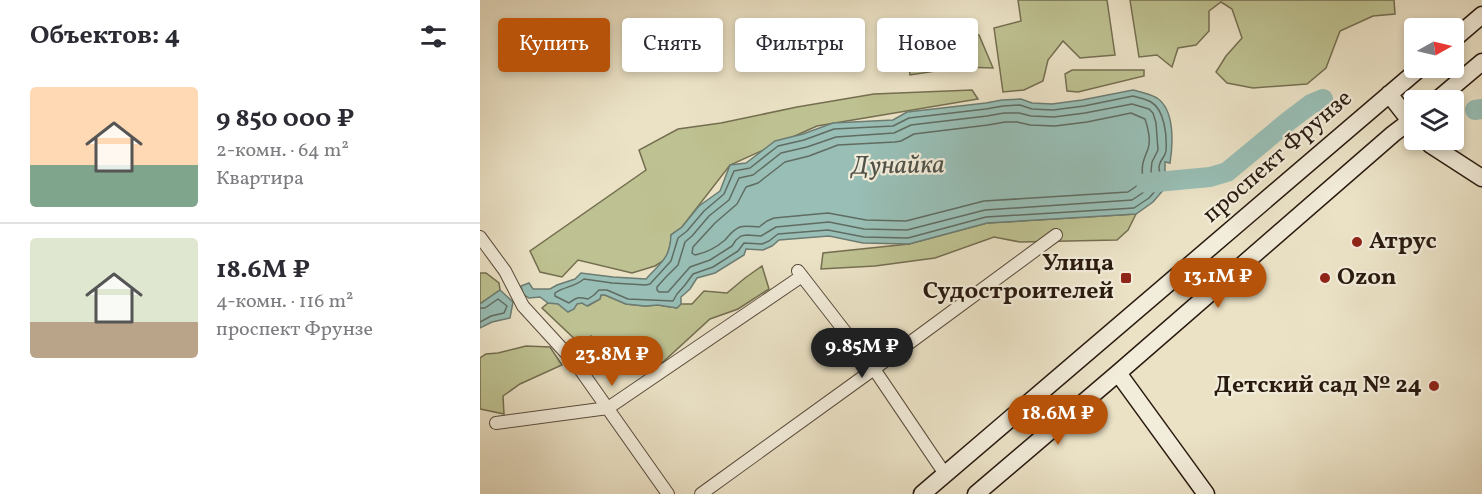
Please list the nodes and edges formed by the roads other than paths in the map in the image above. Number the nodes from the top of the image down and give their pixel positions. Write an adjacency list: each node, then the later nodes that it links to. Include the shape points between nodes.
1 (1482, 15): 2 (main road)
2 (1464, 30)
3 (1482, 62): 5 (main road)
4 (1408, 78): 6 (main road, проспект Фрунзе)
5 (1449, 90)
6 (1389, 94): 7 (main road); 17 (main road, проспект Фрунзе)
7 (1404, 112)
8 (1404, 128): 14 (main road)
9 (1439, 150): 10 (main road)
10 (1482, 178)
11 (1056, 235): 13 (street)
12 (480, 237): 15 (street, via 505,271 523,306 577,365)
13 (874, 369): 15 (street, via 800,273); 17 (street); 19 (street)
14 (1118, 373): 21 (main road); 22 (main road)
15 (608, 408): 16 (street); 18 (street)
16 (496, 423)
17 (945, 474): 20 (main road, проспект Фрунзе)
18 (668, 494)
19 (701, 494)
20 (922, 494)
21 (976, 494)
22 (1206, 494)

